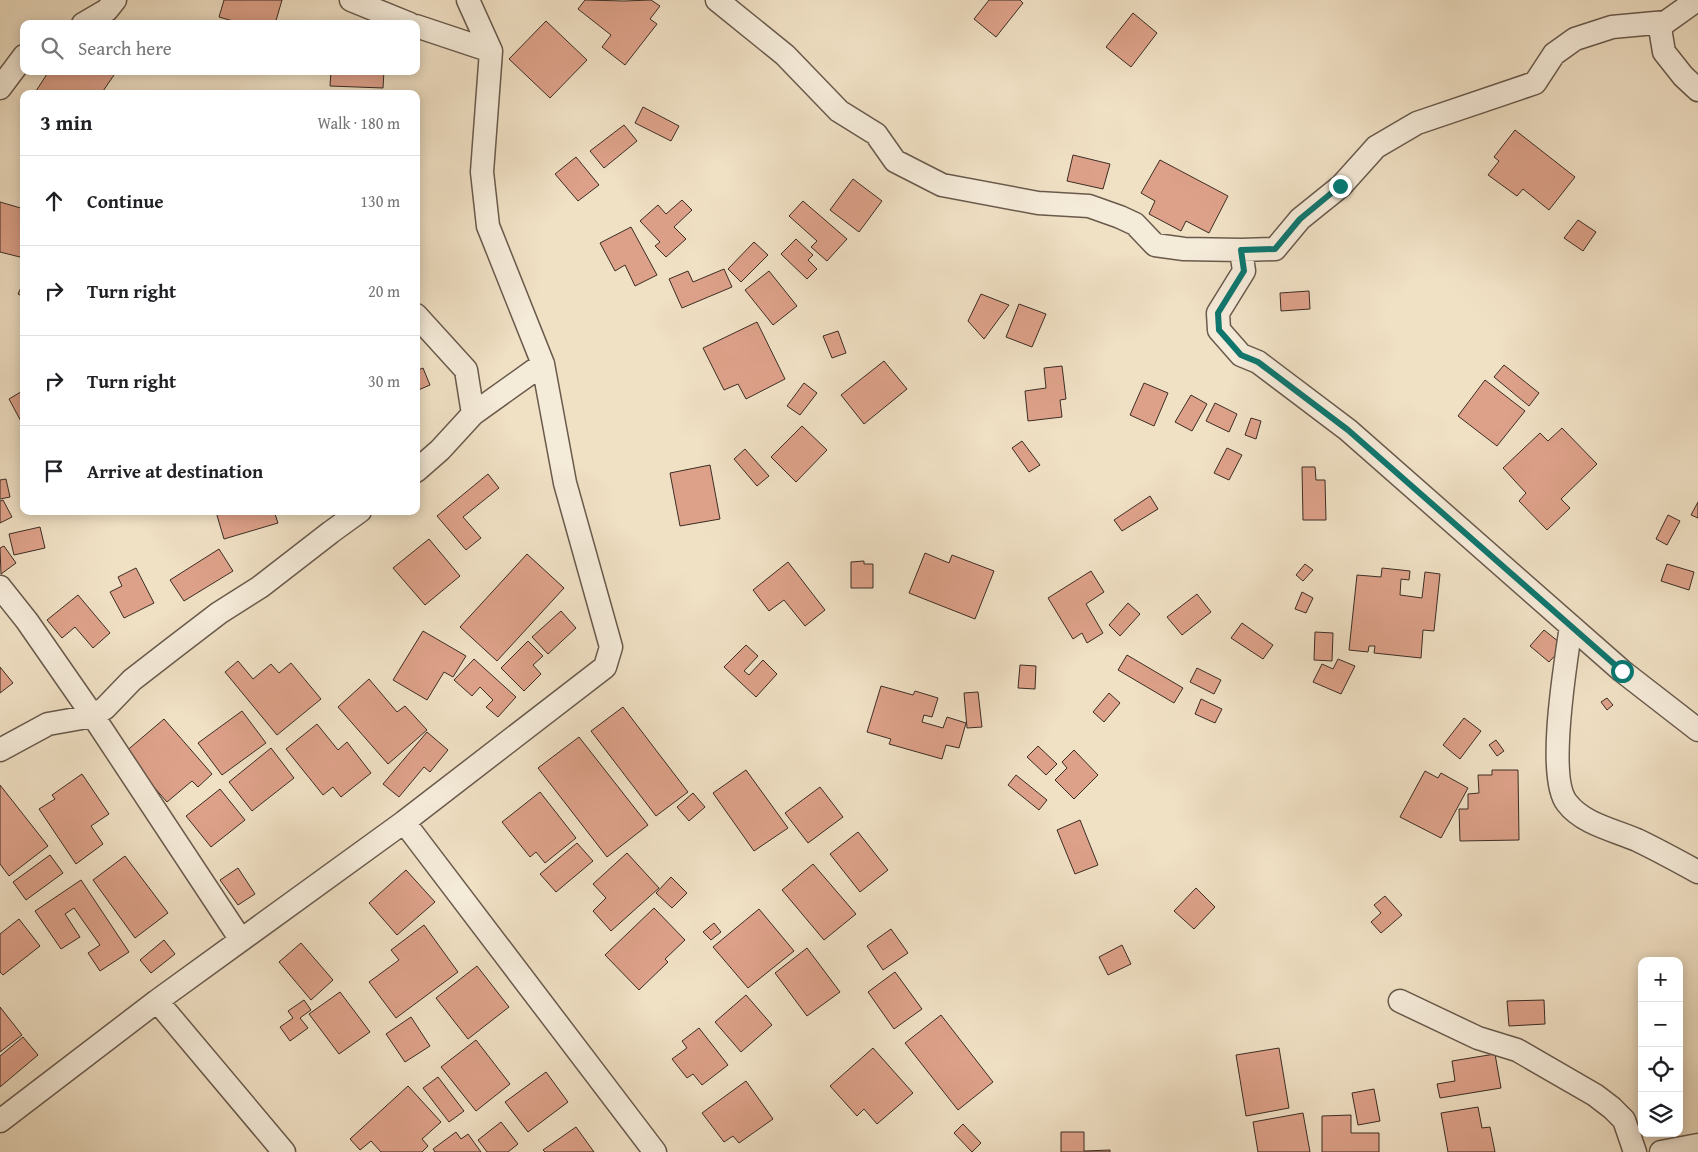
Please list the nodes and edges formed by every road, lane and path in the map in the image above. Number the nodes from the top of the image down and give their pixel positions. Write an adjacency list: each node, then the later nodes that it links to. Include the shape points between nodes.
1 (115, 0): 6 (street, via 107,10)
2 (351, 0): 7 (street)
3 (717, 0): 14 (street, via 785,55 839,111 876,134 896,161 942,185 1038,202 1089,206 1135,224 1156,245)
4 (1697, 0): 8 (street)
5 (465, 2): 10 (street)
6 (90, 20)
7 (400, 20)
8 (1666, 22): 13 (street, via 1660,28 1664,52); 14 (street, via 1612,27 1575,39 1554,54 1535,83 1417,123 1376,147 1340,186 1300,219 1275,249)
9 (420, 27): 10 (street)
10 (491, 51): 16 (street, via 482,172 488,226)
11 (20, 61): 12 (street)
12 (0, 88)
13 (1698, 90)
14 (1241, 250): 21 (street, via 1244,271 1218,313 1219,330 1241,355 1258,362 1348,430)
15 (420, 319): 17 (street, via 466,370)
16 (543, 364): 17 (street); 25 (street, via 565,483 611,647 604,667)
17 (473, 414): 18 (street)
18 (420, 468)
19 (355, 515): 22 (street, via 172,649)
20 (0, 587): 22 (street)
21 (1570, 626): 23 (street); 26 (street, via 1558,734 1558,773 1565,801 1584,817)
22 (93, 716): 24 (street, via 48,724); 27 (street)
23 (1698, 730)
24 (0, 750)
25 (404, 822): 27 (street); 33 (street)
26 (1698, 872)
27 (241, 940): 28 (street)
28 (157, 1001): 30 (street); 32 (street)
29 (1400, 1001): 34 (street, via 1478,1038 1517,1050 1595,1094 1624,1120)
30 (0, 1122)
31 (1698, 1145): 35 (street)
32 (284, 1152)
33 (655, 1152)
34 (1635, 1152)
35 (1661, 1152)

